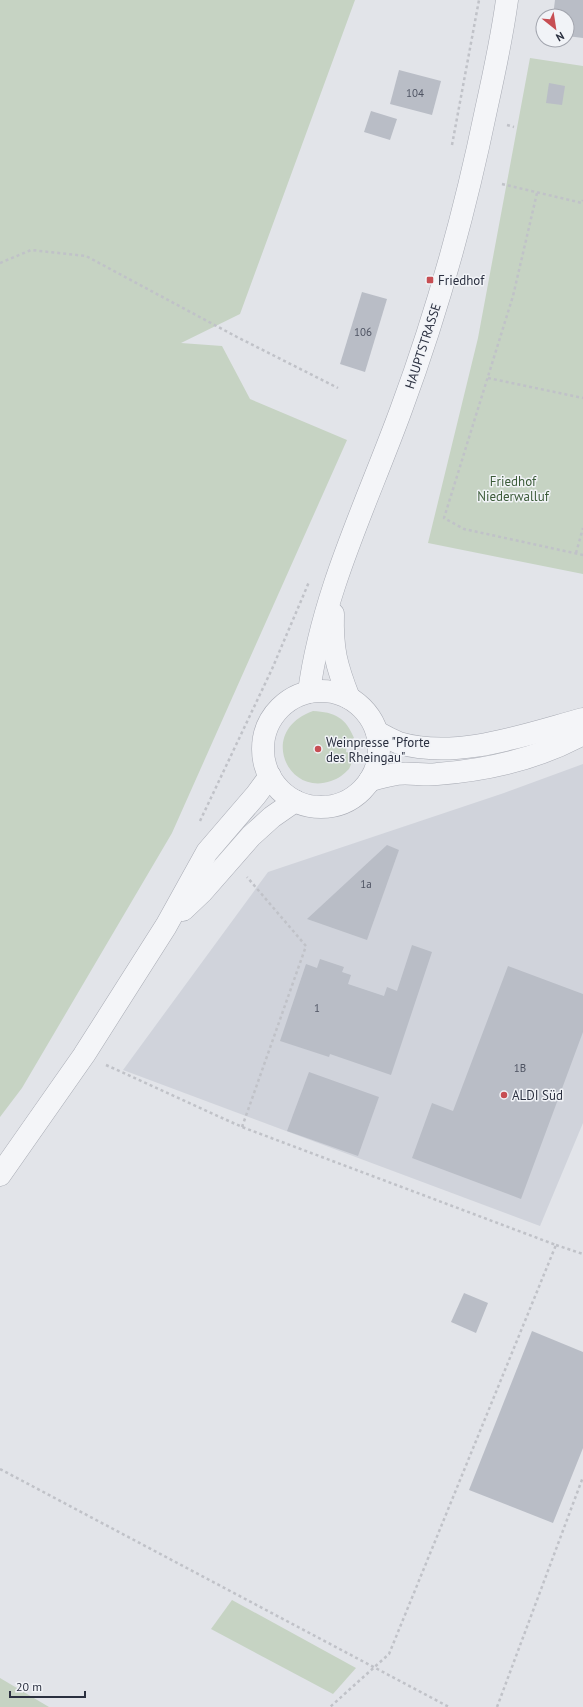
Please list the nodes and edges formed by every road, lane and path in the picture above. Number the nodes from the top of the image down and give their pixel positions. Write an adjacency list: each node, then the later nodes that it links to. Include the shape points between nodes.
1 (479, 0): 3 (path)
2 (507, 0): 15 (street, HAUPTSTRASSE, via 470,183 440,293 402,410 362,509)
3 (451, 150)
4 (502, 184): 5 (path)
5 (537, 193): 6 (path, via 582,203); 8 (path, via 514,296)
6 (583, 200)
7 (0, 263): 9 (path, via 31,250 86,256)
8 (488, 378): 10 (path); 12 (path, via 444,518 464,529)
9 (338, 388)
10 (583, 398)
11 (583, 528): 12 (path)
12 (576, 553): 13 (path)
13 (583, 555)
14 (312, 574): 24 (path, via 272,669)
15 (333, 591): 16 (street, HAUPTSTRASSE, via 319,633); 17 (street, HAUPTSTRASSE, via 333,651)
16 (309, 692): 17 (street, via 336,692); 21 (street, via 285,703 269,724 264,736 263,750)
17 (349, 698): 19 (street, via 367,712)
18 (583, 719): 19 (street, via 462,748 439,749 417,746 399,742)
19 (377, 732): 22 (street, via 380,749 377,765)
20 (583, 734): 22 (street, via 534,755 490,767 434,775 398,774)
21 (270, 776): 23 (street, via 285,795); 26 (street, via 207,852)
22 (370, 780): 23 (street, via 361,792 337,805 309,806)
23 (295, 801): 25 (street, via 272,817)
24 (200, 822)
25 (231, 859): 26 (street, via 202,892); 28 (path, via 306,946)
26 (166, 926): 27 (street)
27 (84, 1055): 28 (path); 29 (street)
28 (242, 1127): 30 (path)
29 (0, 1175)
30 (556, 1245): 31 (path); 34 (path, via 389,1654)
31 (583, 1254)
32 (0, 1469): 34 (path)
33 (583, 1477): 37 (path)
34 (373, 1668): 35 (path); 36 (path)
35 (330, 1707)
36 (449, 1707)
37 (497, 1707)

